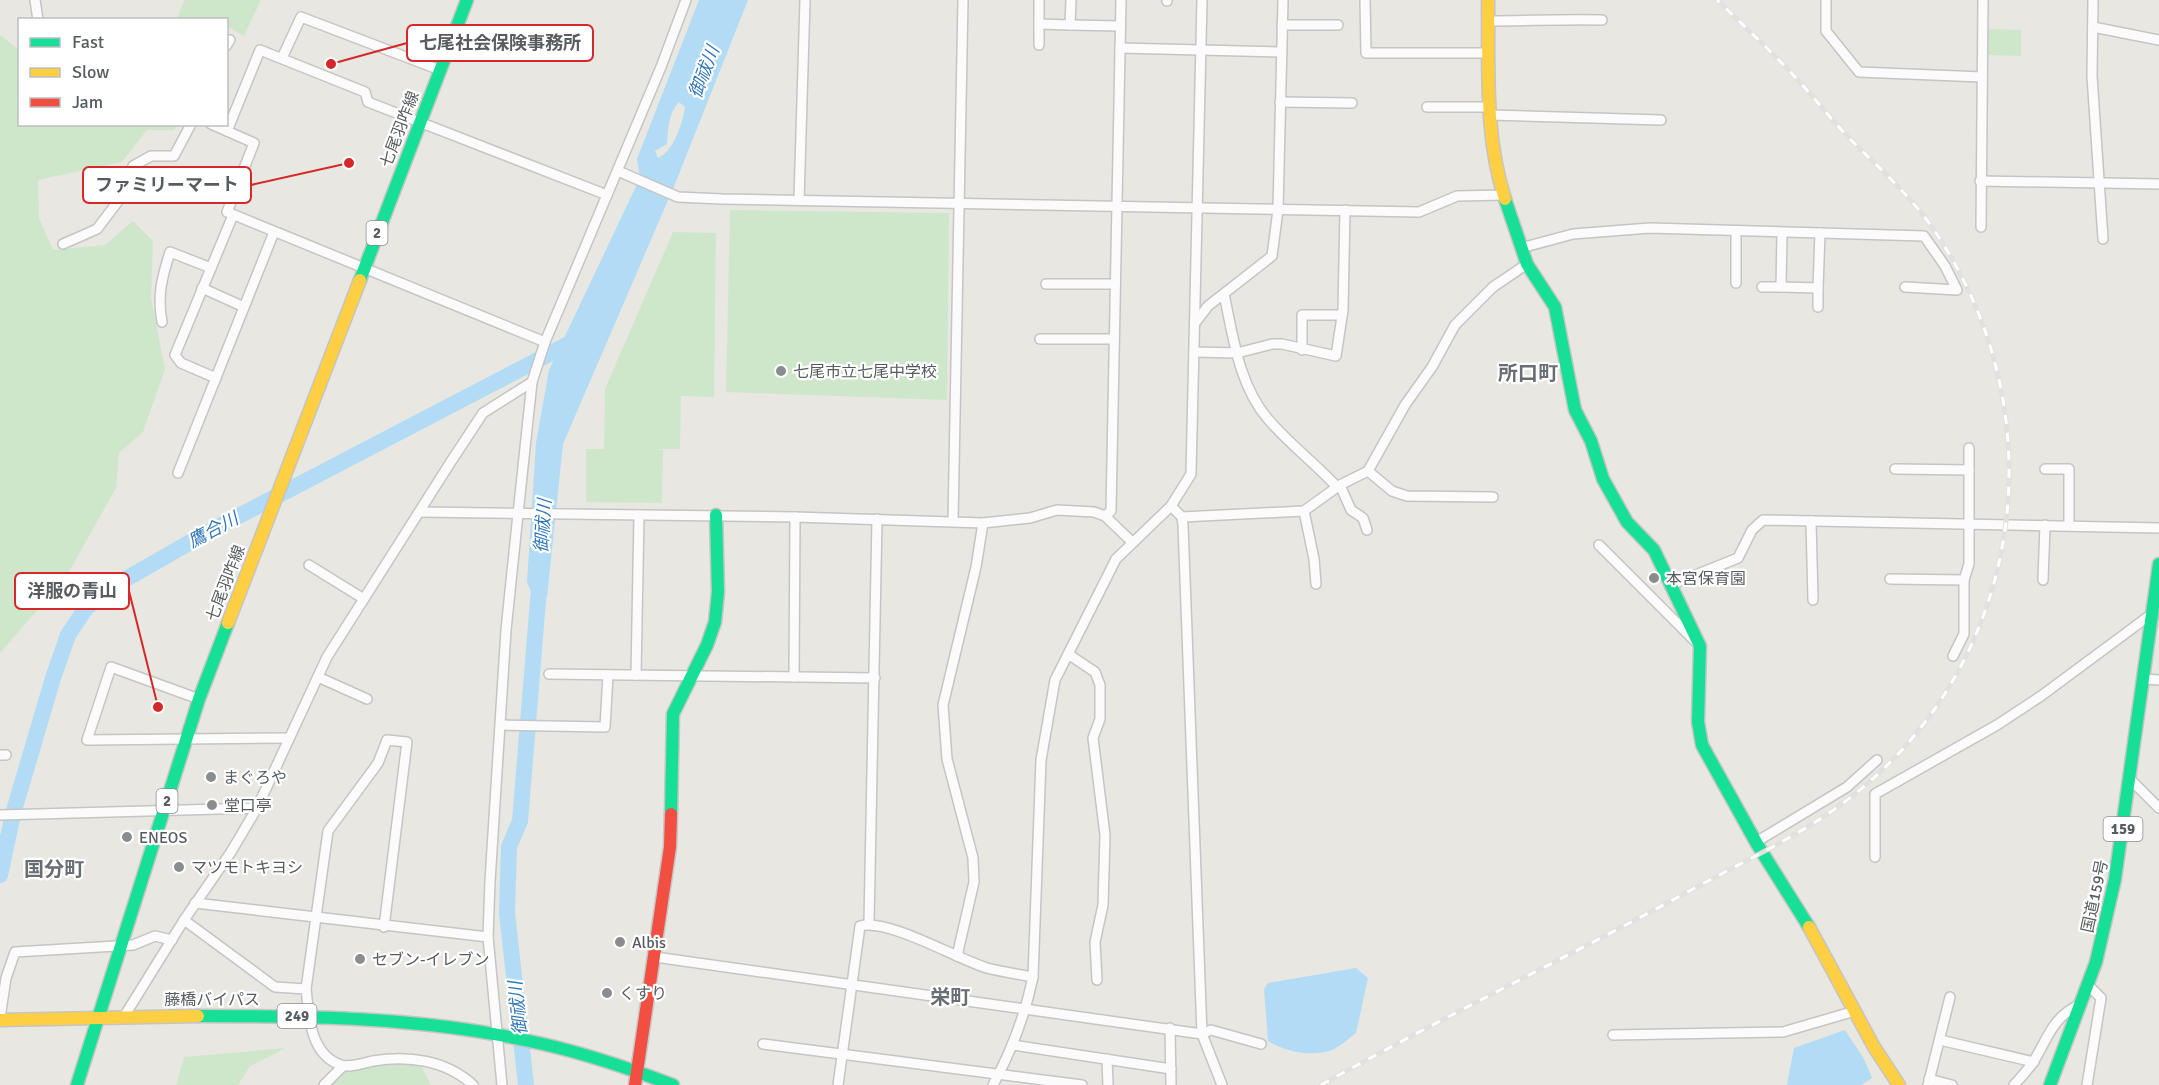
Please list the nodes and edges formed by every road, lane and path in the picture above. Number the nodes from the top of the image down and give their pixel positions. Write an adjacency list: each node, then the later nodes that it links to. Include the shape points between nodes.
1 (35, 0): 16 (street)
2 (467, 0): 32 (main road, 七尾羽咋線 / 2)
3 (686, 0): 43 (street)
4 (805, 0): 49 (street)
5 (963, 0): 50 (street)
6 (1039, 0): 19 (street)
7 (1071, 0): 20 (street)
8 (1121, 0): 23 (street)
9 (1202, 0): 28 (street)
10 (1283, 0): 21 (street)
11 (1365, 0): 30 (street, via 1366,53)
12 (1488, 0): 18 (main road)
13 (1826, 0): 33 (street, via 1826,31 1859,72)
14 (1983, 0): 33 (street)
15 (2093, 0): 24 (street)
16 (38, 18)
17 (1602, 20): 18 (street)
18 (1488, 21): 30 (main road)
19 (1039, 24): 20 (street); 26 (street)
20 (1070, 25): 23 (street)
21 (1282, 25): 22 (street); 29 (street)
22 (1338, 25)
23 (1120, 26): 27 (street)
24 (2093, 27): 25 (street); 45 (street, via 2092,76)
25 (2159, 40)
26 (1039, 45)
27 (1120, 48): 28 (street); 51 (street)
28 (1201, 51): 29 (street); 52 (street)
29 (1281, 52): 34 (street)
30 (1490, 53): 37 (main road)
31 (282, 58): 32 (street, via 301,17); 39 (street, via 365,92 368,102); 42 (street, via 260,50)
32 (440, 70): 39 (main road, 七尾羽咋線 / 2)
33 (1982, 77): 44 (street)
34 (1280, 102): 35 (street); 53 (street)
35 (1352, 103)
36 (1427, 107): 37 (street)
37 (1490, 111): 38 (street); 48 (main road, via 1491,143)
38 (1661, 120)
39 (418, 124): 47 (street); 66 (main road, 七尾羽咋線 / 2)
40 (190, 126): 62 (street, via 174,156 151,156 133,166 122,196 97,229)
41 (215, 126): 42 (street)
42 (227, 132): 55 (street, via 254,143 227,212)
43 (618, 171): 47 (street); 49 (street, via 678,197)
44 (1980, 181): 45 (street); 56 (street)
45 (2100, 184): 46 (street); 61 (street)
46 (2159, 184)
47 (606, 195): 83 (street)
48 (1504, 195): 54 (street, via 1457,196 1425,212); 63 (main road)
49 (799, 200): 50 (street)
50 (959, 203): 51 (street); 107 (street)
51 (1116, 206): 52 (street); 69 (street)
52 (1198, 207): 53 (street); 80 (street)
53 (1278, 210): 54 (street); 75 (street, via 1272,256)
54 (1344, 210): 78 (street)
55 (233, 215): 58 (street); 65 (street)
56 (1981, 227)
57 (1736, 231): 59 (street); 63 (street, via 1609,230 1573,234); 67 (street)
58 (274, 232): 66 (street); 76 (street)
59 (1782, 233): 60 (street); 71 (street)
60 (1820, 233): 72 (street, via 1924,236 1958,290); 74 (street)
61 (2103, 239)
62 (63, 244)
63 (1521, 249): 64 (main road)
64 (1527, 264): 93 (street, via 1493,287 1455,325); 123 (main road, via 1555,307 1575,410 1592,441 1603,479 1618,509 1654,550)
65 (211, 268): 73 (street); 79 (street, via 170,252 160,283)
66 (363, 269): 83 (street); 139 (main road, 七尾羽咋線 / 2)
67 (1736, 283)
68 (1046, 284): 69 (street)
69 (1114, 284): 82 (street)
70 (1762, 287): 71 (street)
71 (1781, 287): 74 (street)
72 (1905, 287)
73 (202, 288): 76 (street); 87 (street, via 175,355 181,363)
74 (1818, 288): 77 (street)
75 (1224, 294): 80 (street, via 1201,313); 86 (street)
76 (244, 307): 87 (street)
77 (1818, 307)
78 (1342, 315): 84 (street, via 1302,315); 84 (street, via 1336,356)
79 (162, 322)
80 (1196, 323): 85 (street)
81 (1040, 339): 82 (street)
82 (1114, 339): 103 (street, via 1111,511)
83 (544, 344): 88 (street)
84 (1302, 350): 86 (street, via 1272,344)
85 (1194, 352): 86 (street); 97 (street, via 1191,474)
86 (1237, 353): 95 (street, via 1253,397 1267,418)
87 (216, 378): 94 (street)
88 (533, 379): 99 (street, via 483,414); 100 (street)
89 (1969, 448): 92 (street)
90 (1895, 469): 92 (street)
91 (2044, 469): 112 (street, via 2068,469)
92 (1969, 470): 110 (street)
93 (1368, 471): 95 (street); 96 (street, via 1392,491 1407,496)
94 (178, 473)
95 (1339, 486): 98 (street); 114 (street, via 1351,510 1363,518)
96 (1493, 497)
97 (1171, 506): 105 (street); 115 (street)
98 (1304, 511): 105 (street); 122 (street)
99 (420, 512): 100 (street); 124 (street)
100 (522, 514): 101 (street); 141 (street, via 506,630)
101 (639, 514): 102 (street); 132 (street)
102 (716, 515): 104 (street); 133 (main road, via 716,615)
103 (1105, 516): 109 (street, via 1057,510 1030,518); 115 (street)
104 (795, 517): 106 (street); 135 (street)
105 (1182, 517): 176 (street)
106 (877, 519): 107 (street); 136 (street)
107 (953, 521): 109 (street)
108 (1811, 521): 110 (street); 123 (street, via 1763,520 1752,530 1738,558); 125 (street)
109 (983, 523): 160 (street, via 943,705 947,759 974,858 974,882)
110 (1968, 525): 111 (street); 120 (street, via 1969,564)
111 (2045, 525): 112 (street); 121 (street)
112 (2068, 525): 113 (street)
113 (2159, 528)
114 (1367, 530)
115 (1132, 542): 128 (street, via 1116,559)
116 (1599, 544): 127 (street)
117 (2159, 564): 126 (main road, 国道159号 / 159)
118 (309, 565): 124 (street)
119 (1890, 579): 120 (street)
120 (1964, 580): 129 (street, via 1964,634)
121 (2043, 580)
122 (1316, 584)
123 (1673, 584): 127 (main road)
124 (364, 599): 134 (street)
125 (1814, 600)
126 (2156, 610): 137 (main road, 国道159号 / 159); 151 (street, via 2023,709 1875,794)
127 (1700, 646): 150 (main road, via 1698,722 1702,745)
128 (1068, 654): 162 (street, via 1055,680 1041,760); 163 (street, via 1095,672 1100,685 1100,719 1094,738 1105,835 1103,905 1095,942)
129 (1953, 656)
130 (549, 674): 131 (street)
131 (608, 675): 132 (street); 141 (street, via 605,727)
132 (636, 675): 133 (street)
133 (692, 675): 135 (street); 161 (main road, via 673,714 670,847)
134 (318, 677): 140 (street); 143 (street)
135 (794, 677): 136 (street)
136 (875, 678): 155 (street)
137 (2145, 679): 138 (street); 145 (main road, 国道159号 / 159)
138 (2159, 680)
139 (199, 699): 142 (main road, 七尾羽咋線 / 2); 142 (street, via 111,667 87,740)
140 (367, 699)
141 (501, 725): 157 (street)
142 (187, 738): 143 (street); 148 (main road, 七尾羽咋線 / 2)
143 (289, 738): 146 (street)
144 (1877, 760): 150 (street, via 1847,787)
145 (2130, 779): 147 (street); 165 (main road, 国道159号 / 159, via 2115,879 2096,962)
146 (257, 808): 148 (street); 152 (street)
147 (2159, 808)
148 (164, 810): 149 (street); 159 (main road, 七尾羽咋線 / 2)
149 (0, 815)
150 (1756, 842): 170 (main road, via 1797,905)
151 (1875, 857)
152 (195, 903): 153 (street); 154 (street)
153 (317, 918): 156 (street); 156 (street, via 328,831 378,763 387,740 407,742); 166 (street)
154 (184, 920): 158 (street); 166 (street, via 274,987)
155 (869, 923): 160 (street); 164 (street, via 860,926)
156 (384, 927): 157 (street)
157 (488, 937): 177 (street)
158 (172, 940): 159 (street, via 155,936); 171 (street)
159 (122, 946): 173 (main road, 七尾羽咋線 / 2); 174 (street, via 15,952 6,978)
160 (957, 956): 162 (street, via 986,968)
161 (655, 957): 164 (street); 188 (main road)
162 (1033, 976): 169 (street)
163 (1097, 980)
164 (852, 984): 169 (street); 183 (street)
165 (2087, 984): 168 (main road, 国道159号 / 159); 207 (street, via 2101,998)
166 (306, 989): 172 (street)
167 (1950, 997): 179 (street)
168 (2079, 1005): 185 (street, via 2053,1024); 191 (main road, 国道159号 / 159)
169 (1027, 1007): 175 (street); 182 (street)
170 (1855, 1011): 178 (street, via 1783,1032); 204 (main road)
171 (125, 1015): 172 (main road, 藤橋バイパス / 249); 173 (main road, 藤橋バイパス / 249)
172 (309, 1016): 177 (main road, 藤橋バイパス / 249); 186 (street, via 321,1050 331,1061)
173 (97, 1017): 174 (main road, 藤橋バイパス / 249); 192 (main road, 七尾羽咋線 / 2)
174 (0, 1019)
175 (1170, 1028): 176 (street); 187 (street)
176 (1202, 1034): 181 (street, via 1211,1030); 203 (street)
177 (499, 1035): 188 (main road, 藤橋バイパス / 249); 195 (street)
178 (1612, 1035)
179 (1940, 1040): 185 (street); 190 (street)
180 (763, 1044): 183 (street)
181 (1261, 1044)
182 (1013, 1045): 184 (street); 189 (street)
183 (843, 1054): 189 (street); 198 (street)
184 (1107, 1059): 187 (street); 201 (street)
185 (2034, 1062): 206 (street)
186 (343, 1066): 193 (street); 194 (street, via 387,1059 424,1060 455,1072)
187 (1171, 1069): 202 (street)
188 (637, 1071): 196 (main road); 197 (main road, 藤橋バイパス / 249)
189 (999, 1074): 199 (street); 200 (street)
190 (1928, 1082): 205 (street)
191 (2054, 1084)
192 (77, 1085)
193 (324, 1085)
194 (473, 1085)
195 (502, 1085)
196 (635, 1085)
197 (673, 1085)
198 (838, 1085)
199 (993, 1085)
200 (1082, 1085)
201 (1108, 1085)
202 (1171, 1085)
203 (1221, 1085)
204 (1899, 1085)
205 (1952, 1085)
206 (2014, 1085)
207 (2087, 1085)

